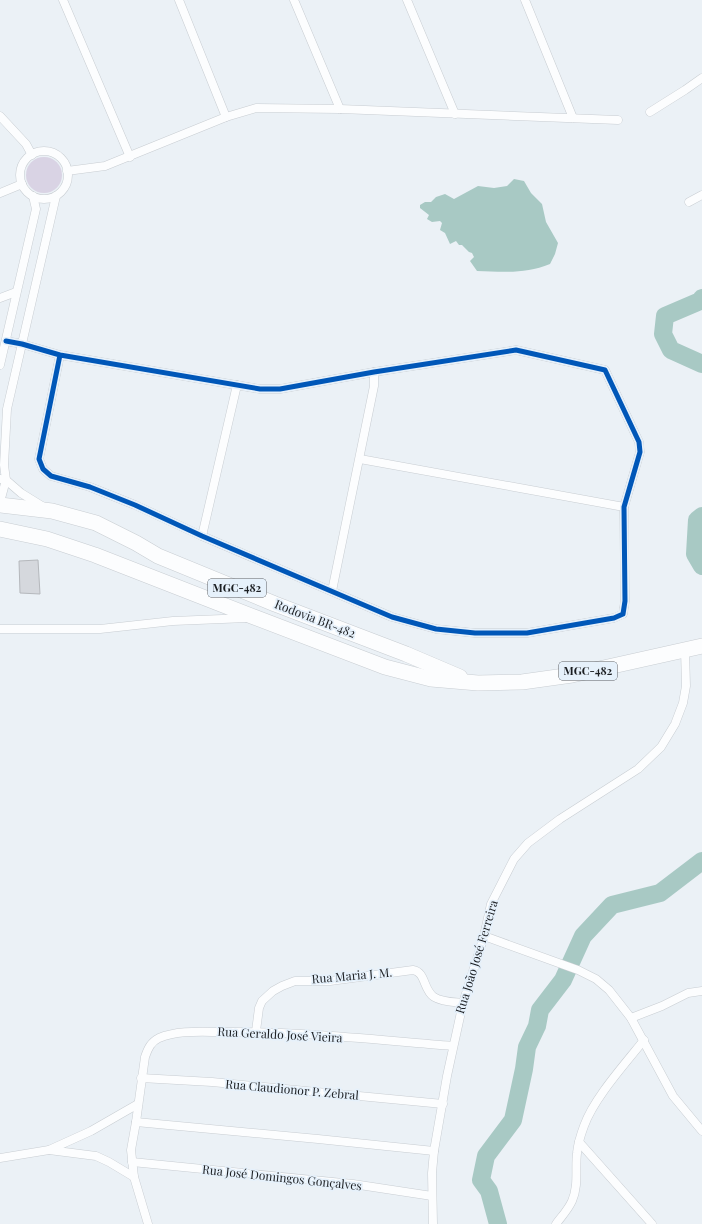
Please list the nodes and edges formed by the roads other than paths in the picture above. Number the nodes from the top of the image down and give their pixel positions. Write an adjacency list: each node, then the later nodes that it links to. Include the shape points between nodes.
1 (63, 0): 15 (street)
2 (179, 0): 11 (street)
3 (294, 0): 7 (street)
4 (408, 0): 9 (street)
5 (525, 0): 12 (street)
6 (702, 78): 8 (street)
7 (340, 109): 9 (street); 11 (street, via 256,108)
8 (650, 112)
9 (455, 114): 12 (street)
10 (0, 116): 14 (street, via 26,144)
11 (226, 116): 15 (street)
12 (573, 118): 13 (street)
13 (618, 120)
14 (32, 155): 16 (street, via 42,152 53,153 62,160); 17 (street, via 21,168)
15 (130, 157): 16 (street, via 105,166)
16 (67, 171): 21 (street, via 67,182)
17 (22, 184): 18 (street); 20 (street)
18 (0, 193)
19 (702, 195): 22 (street)
20 (33, 196): 21 (street, via 44,199); 23 (street, via 36,208)
21 (56, 196): 26 (street)
22 (689, 202)
23 (16, 292): 24 (street); 25 (street)
24 (0, 298)
25 (6, 341): 26 (street); 28 (street)
26 (22, 344): 27 (street); 31 (street)
27 (60, 355): 30 (street); 39 (street, via 40,459 43,469 51,476 90,487)
28 (0, 365)
29 (374, 372): 30 (street, via 280,389); 32 (street, via 374,386); 36 (street, via 516,350 605,370 639,442 640,452)
30 (237, 385): 39 (street)
31 (3, 408): 33 (street)
32 (360, 460): 36 (street); 40 (street)
33 (3, 479): 34 (street); 37 (street, via 28,498)
34 (0, 502)
35 (0, 505): 37 (highway, Rodovia BR-482 / MGC-482)
36 (624, 507): 40 (street, via 625,601 623,614 614,618 527,633 475,633 436,629 392,618)
37 (52, 511): 45 (highway, Rodovia BR-482 / MGC-482, via 96,523 158,556)
38 (0, 529): 41 (highway, Rodovia BR-482 / MGC-482, via 47,539 95,555)
39 (202, 536): 40 (street)
40 (332, 591)
41 (254, 618): 42 (street, via 173,621 100,629); 45 (highway, Rodovia BR-482 / MGC-482, via 385,667 431,679)
42 (0, 629)
43 (702, 646): 44 (highway, Rodovia BR-482 / MGC-482)
44 (685, 650): 45 (highway, Rodovia BR-482 / MGC-482, via 572,675 522,682); 46 (street, Rua João José Ferreira, via 686,686 683,703 661,747 638,769 560,819 528,843 514,859 491,904)
45 (472, 682)
46 (484, 936): 48 (street, Rua João José Ferreira); 49 (street, via 596,979 609,990)
47 (702, 991): 49 (street, via 688,993)
48 (463, 1003): 50 (street, Rua Maria J. M., via 441,1000 433,996 421,974 412,970 330,981 296,981 266,996 259,1008); 52 (street, Rua João José Ferreira)
49 (631, 1018): 51 (street)
50 (256, 1031): 52 (street, Rua Geraldo José Vieira); 53 (street, Rua Geraldo José Vieira, via 194,1032 160,1038 148,1048)
51 (644, 1040): 57 (street, via 673,1096); 58 (street, via 594,1105 584,1124)
52 (453, 1046): 55 (street, Rua João José Ferreira)
53 (141, 1078): 54 (street, Rua Geraldo José Vieira); 55 (street, Rua Claudionor P. Zebral, via 212,1082)
54 (138, 1104): 56 (street, Rua Geraldo José Vieira); 59 (street, via 98,1128)
55 (443, 1104): 60 (street, Rua João José Ferreira)
56 (136, 1122): 60 (street); 62 (street, Rua Geraldo José Vieira, via 131,1150)
57 (702, 1131)
58 (579, 1142): 67 (street, via 574,1194); 68 (street)
59 (49, 1150): 61 (street); 63 (street, via 96,1156)
60 (434, 1151): 64 (street, Rua João José Ferreira)
61 (0, 1158)
62 (132, 1162): 63 (street, Rua Geraldo José Vieira); 64 (street, Rua José Domingos Gonçalves, via 353,1184)
63 (134, 1177): 65 (street, Rua Geraldo José Vieira)
64 (432, 1196): 66 (street, Rua João José Ferreira)
65 (148, 1224)
66 (433, 1224)
67 (556, 1224)
68 (652, 1224)

